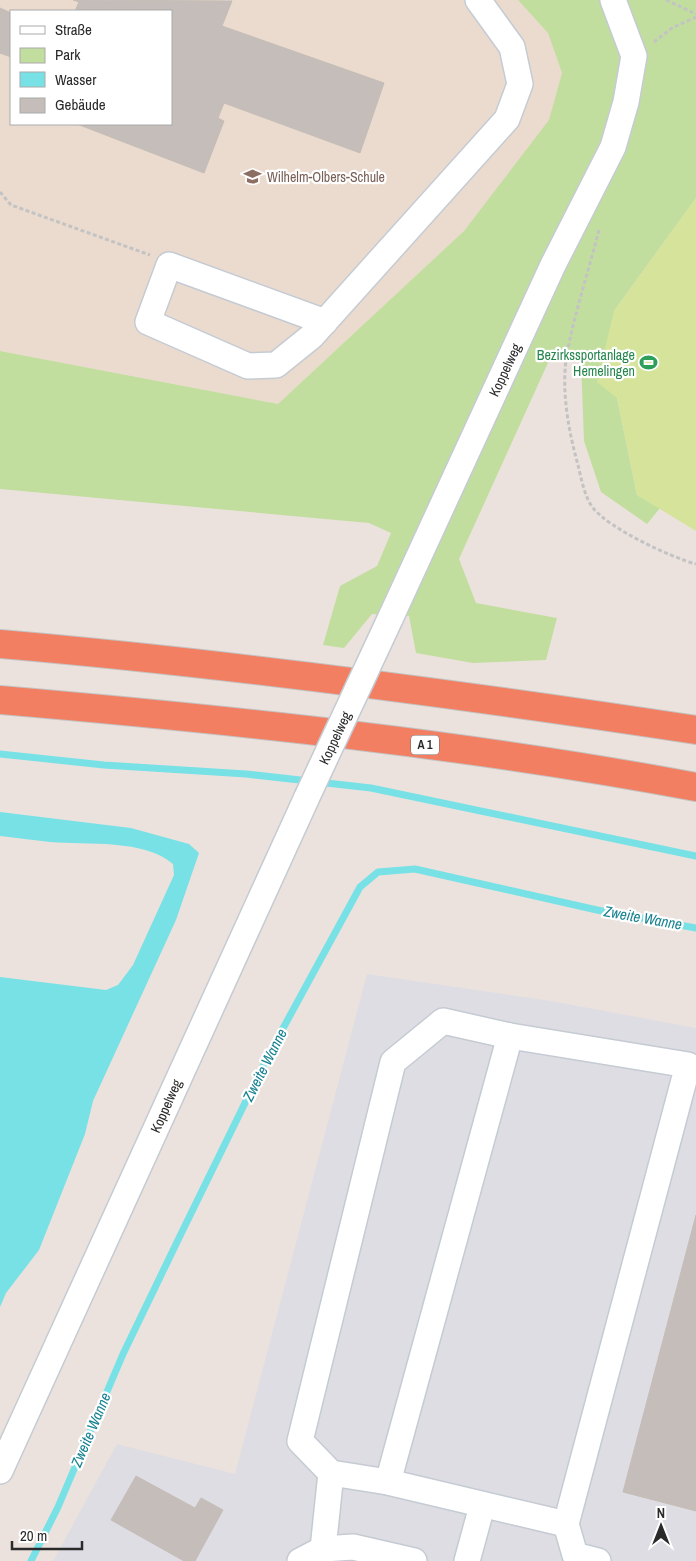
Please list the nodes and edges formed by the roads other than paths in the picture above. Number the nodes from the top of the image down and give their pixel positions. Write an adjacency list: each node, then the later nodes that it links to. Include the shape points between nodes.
1 (478, 0): 3 (street, via 512,47 520,84 507,119)
2 (613, 0): 10 (street, Koppelweg, bridge, via 634,56 626,102 613,147 553,265)
3 (325, 322): 3 (street, via 276,365 248,366 148,322 169,265)
4 (0, 644): 6 (highway, via 263,669 445,692)
5 (0, 700): 7 (highway, A 1, via 153,713 437,746)
6 (696, 730)
7 (696, 787)
8 (510, 1036): 9 (street); 11 (street, via 443,1021 393,1062 300,1441); 12 (street)
9 (692, 1065): 14 (street)
10 (0, 1471)
11 (330, 1473): 12 (street); 15 (street)
12 (388, 1482): 13 (street)
13 (482, 1506): 14 (street); 18 (street)
14 (566, 1524): 19 (street, via 574,1555)
15 (323, 1548): 16 (street); 17 (street, via 353,1547)
16 (300, 1561)
17 (414, 1561)
18 (467, 1561)
19 (598, 1561)

